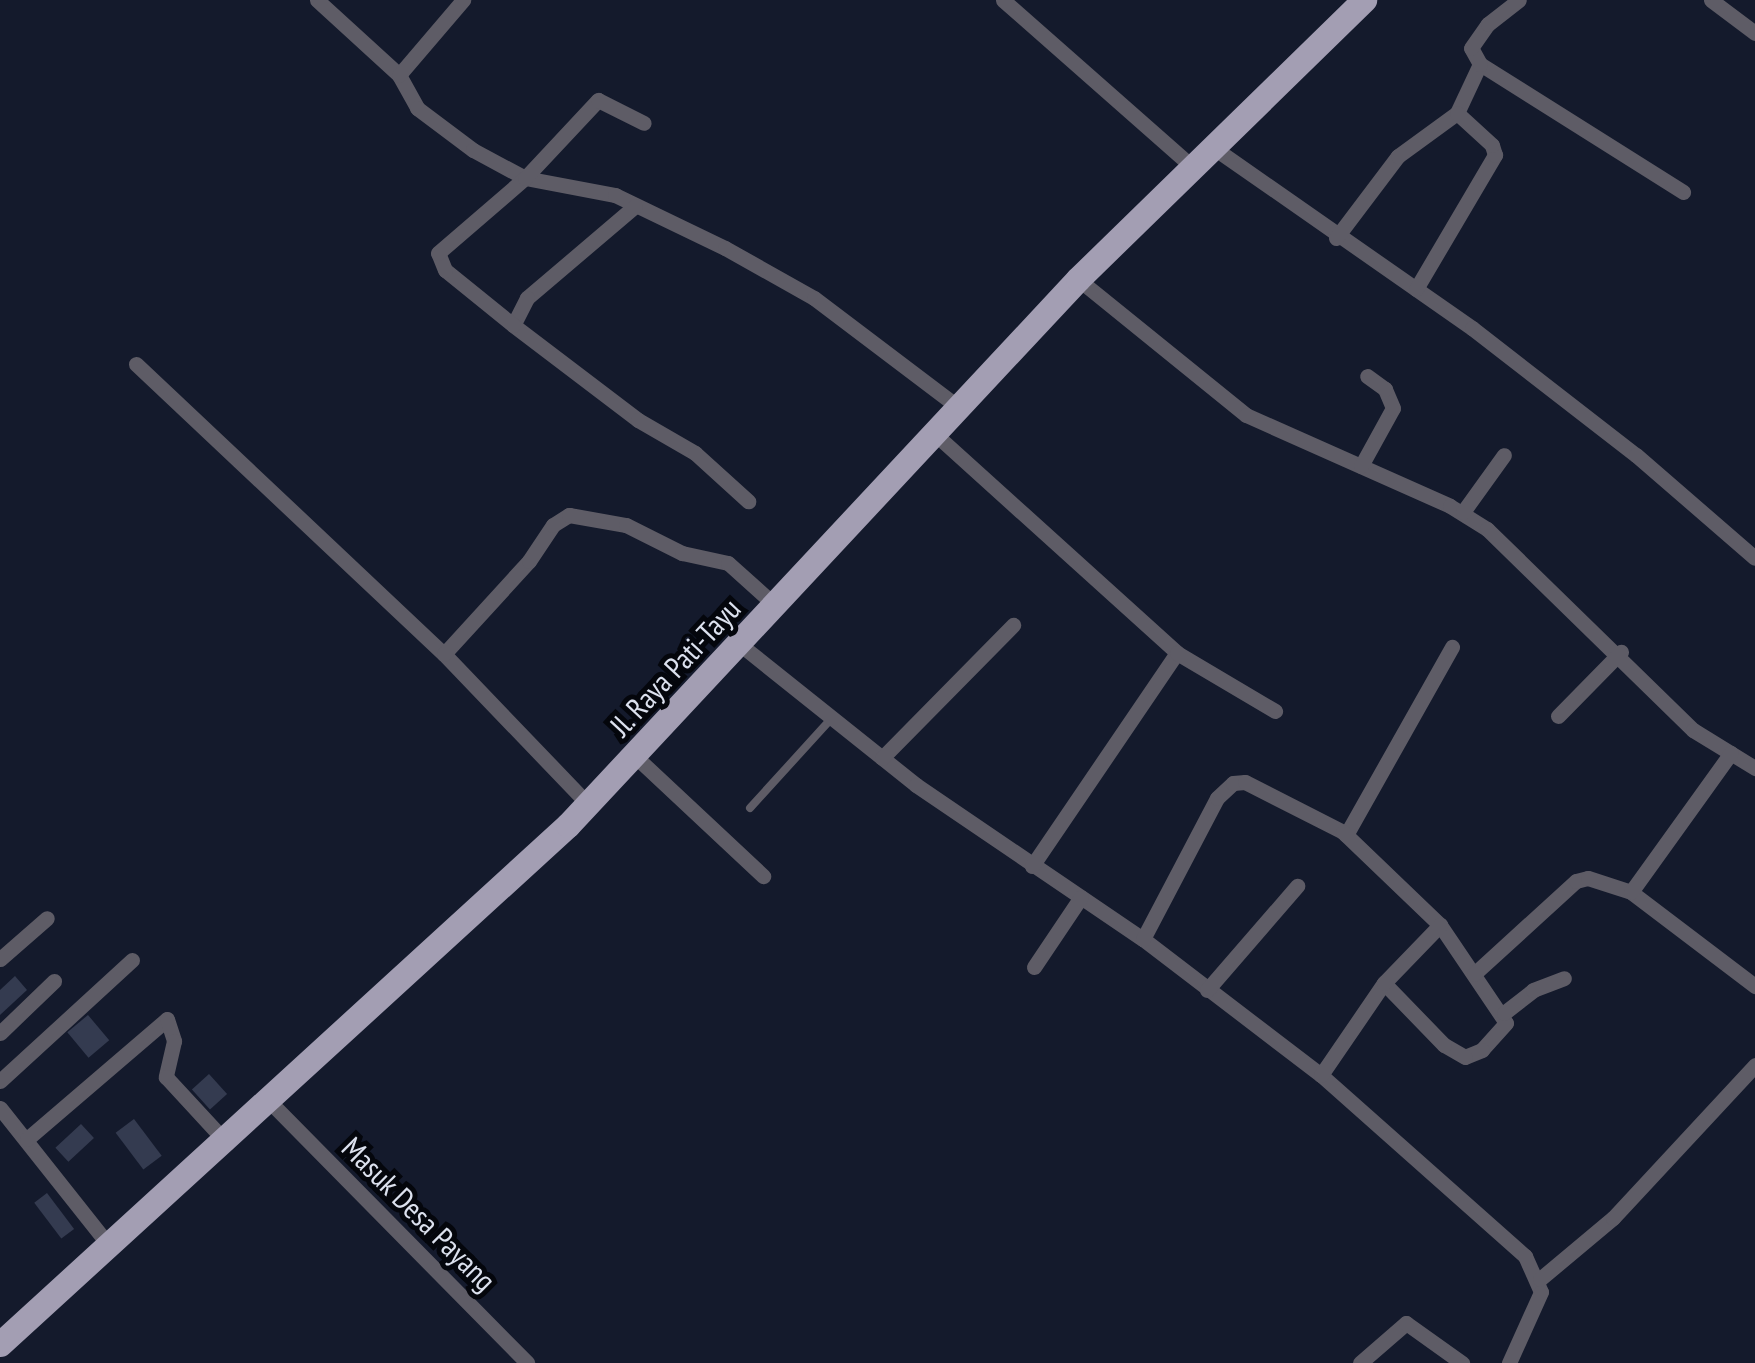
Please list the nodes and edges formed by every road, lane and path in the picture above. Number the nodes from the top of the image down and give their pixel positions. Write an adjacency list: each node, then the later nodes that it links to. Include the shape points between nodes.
1 (317, 0): 9 (street)
2 (463, 0): 9 (street)
3 (1004, 0): 13 (street)
4 (1364, 0): 12 (main road, Jl. Raya Pati-Tayu)
5 (1520, 0): 8 (street, via 1488,24 1471,48)
6 (1711, 0): 7 (street)
7 (1755, 32)
8 (1480, 64): 10 (street); 15 (street)
9 (400, 75): 14 (street, via 430,120)
10 (1457, 113): 17 (street, via 1398,156); 19 (street, via 1492,144 1495,155)
11 (644, 122): 14 (street, via 598,100)
12 (1214, 148): 13 (main road, Jl. Raya Pati-Tayu); 17 (street)
13 (1190, 165): 18 (main road, Jl. Raya Pati-Tayu)
14 (525, 178): 16 (street); 20 (street, via 438,253 445,270)
15 (1683, 192)
16 (635, 206): 20 (street, via 527,298); 23 (street, via 814,298)
17 (1336, 238): 19 (street)
18 (1078, 279): 23 (main road, Jl. Raya Pati-Tayu); 26 (street, via 1246,415)
19 (1416, 289): 29 (street, via 1636,455)
20 (513, 326): 27 (street, via 695,454)
21 (136, 364): 36 (street)
22 (1367, 376): 26 (street, via 1385,389 1393,408)
23 (958, 406): 24 (main road, Jl. Raya Pati-Tayu)
24 (936, 434): 30 (main road, Jl. Raya Pati-Tayu); 35 (street)
25 (1504, 455): 28 (street)
26 (1361, 466): 28 (street)
27 (748, 501)
28 (1463, 512): 34 (street)
29 (1755, 558)
30 (776, 606): 32 (main road, Jl. Raya Pati-Tayu); 36 (street, via 728,564 669,548 626,525 569,514 552,524 530,561)
31 (1013, 625): 42 (street)
32 (742, 646): 39 (street); 41 (main road, Jl. Raya Pati-Tayu)
33 (1452, 647): 46 (street)
34 (1620, 652): 38 (street); 40 (street, via 1693,730)
35 (1177, 653): 37 (street); 47 (street)
36 (444, 654): 44 (street)
37 (1275, 711)
38 (1558, 716)
39 (832, 718): 42 (street); 45 (lane)
40 (1731, 753): 43 (street); 50 (street)
41 (637, 758): 44 (main road, Jl. Raya Pati-Tayu); 48 (street)
42 (882, 758): 47 (street)
43 (1755, 768)
44 (589, 805): 69 (main road, Jl. Raya Pati-Tayu)
45 (750, 808)
46 (1346, 835): 53 (street); 54 (street, via 1273,794 1233,783 1218,798)
47 (1032, 866): 51 (street)
48 (763, 876)
49 (1297, 886): 63 (street)
50 (1632, 892): 58 (street, via 1588,878 1576,881); 62 (street, via 1706,942)
51 (1081, 896): 54 (street); 57 (street)
52 (47, 918): 55 (street)
53 (1440, 925): 58 (street); 61 (street)
54 (1144, 939): 63 (street)
55 (0, 959)
56 (132, 960): 68 (street)
57 (1034, 967)
58 (1474, 974): 64 (street)
59 (1564, 978): 64 (street, via 1533,990)
60 (54, 981): 65 (street)
61 (1384, 982): 64 (street, via 1444,1045 1465,1056 1501,1032); 67 (street)
62 (1755, 986)
63 (1208, 990): 67 (street)
64 (1504, 1013)
65 (0, 1033)
66 (1755, 1065): 74 (street, via 1613,1218)
67 (1320, 1075): 74 (street, via 1513,1245)
68 (0, 1081)
69 (271, 1103): 72 (main road, Jl. Raya Pati-Tayu); 77 (street, Masuk Desa Payang)
70 (0, 1108): 71 (street)
71 (26, 1139): 72 (street, via 166,1020 174,1041 166,1076); 73 (street)
72 (226, 1143): 73 (main road, Jl. Raya Pati-Tayu)
73 (110, 1247): 75 (main road, Jl. Raya Pati-Tayu)
74 (1540, 1280): 79 (street, via 1532,1320)
75 (0, 1344)
76 (1367, 1361): 78 (street, via 1406,1323)
77 (527, 1363)
78 (1462, 1363)
79 (1509, 1363)

